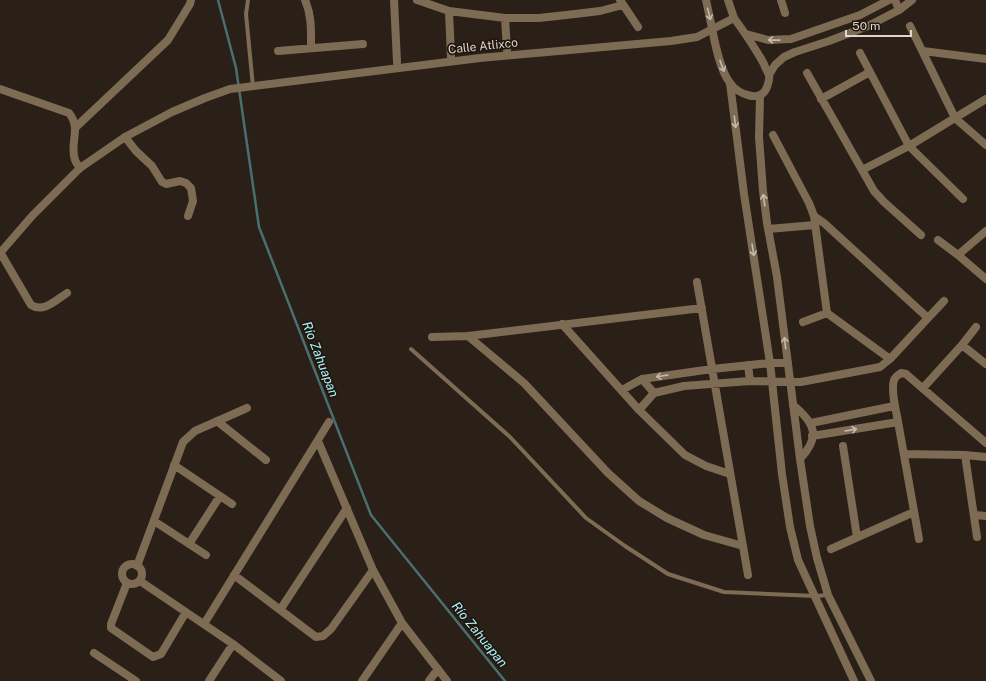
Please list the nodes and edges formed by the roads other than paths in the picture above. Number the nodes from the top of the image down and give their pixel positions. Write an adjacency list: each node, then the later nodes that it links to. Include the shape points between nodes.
1 (191, 0): 45 (street, via 168,40)
2 (248, 0): 39 (lane, via 246,14)
3 (305, 0): 26 (street, via 312,25)
4 (394, 0): 34 (street)
5 (706, 0): 20 (street, one-way to 20)
6 (728, 0): 17 (street)
7 (781, 0): 15 (street)
8 (889, 0): 21 (street, via 860,15)
9 (895, 0): 13 (street)
10 (912, 0): 13 (street)
11 (422, 1): 14 (street)
12 (621, 2): 16 (street, via 600,11 539,18); 19 (street)
13 (899, 10): 24 (street, via 868,26)
14 (450, 11): 16 (street); 32 (street)
15 (785, 13)
16 (505, 18): 27 (street)
17 (734, 18): 20 (street, Calle Atlixco); 22 (street)
18 (910, 26): 29 (street)
19 (638, 27)
20 (712, 28): 38 (street, one-way to 38); 39 (street, Calle Atlixco, via 697,37 671,41 480,58)
21 (824, 28): 23 (street); 24 (street)
22 (746, 34): 23 (street, one-way to 22, via 768,40); 37 (street)
23 (791, 39): 30 (street)
24 (829, 41): 30 (street)
25 (364, 44): 26 (street)
26 (311, 48): 28 (street)
27 (507, 50)
28 (278, 51)
29 (923, 51): 33 (street); 44 (street)
30 (795, 52): 37 (street, via 784,57)
31 (860, 53): 35 (street)
32 (451, 57)
33 (986, 59)
34 (397, 62)
35 (870, 72): 42 (street); 49 (street)
36 (807, 73): 42 (street)
37 (769, 75): 41 (street, via 765,92)
38 (730, 83): 41 (street, via 744,94); 77 (street, one-way to 77)
39 (254, 87): 47 (street, Calle Atlixco, via 230,89 204,98)
40 (0, 89): 45 (street, via 69,113)
41 (760, 96): 56 (street, one-way to 41, via 759,137)
42 (821, 99): 51 (street)
43 (986, 99): 44 (street)
44 (954, 118): 48 (street); 49 (street)
45 (76, 127): 50 (street, via 74,152)
46 (773, 135): 54 (street)
47 (125, 137): 50 (street, Calle Atlixco); 53 (street, via 152,166 162,182 166,184 180,181 191,188 193,201)
48 (986, 145)
49 (909, 146): 51 (street); 52 (street)
50 (80, 168): 60 (street, Calle Atlixco)
51 (862, 170): 58 (street, via 874,191)
52 (963, 199)
53 (188, 216)
54 (814, 216): 55 (street); 68 (street)
55 (815, 225): 56 (street); 67 (street)
56 (768, 230): 78 (street, one-way to 56)
57 (986, 232): 61 (street)
58 (921, 235)
59 (938, 240): 61 (street)
60 (0, 252): 64 (street, via 31,305 44,308)
61 (958, 255): 62 (street)
62 (986, 279)
63 (697, 282): 66 (street)
64 (67, 293)
65 (944, 301): 68 (street)
66 (702, 308): 70 (street); 81 (street)
67 (827, 313): 69 (street); 76 (street)
68 (928, 318): 76 (street)
69 (803, 322)
70 (562, 324): 72 (street); 90 (street)
71 (976, 327): 74 (street)
72 (468, 336): 73 (street); 122 (street, via 524,383 608,473 639,501 667,518 704,535)
73 (432, 337)
74 (962, 345): 79 (street); 89 (street)
75 (411, 349): 132 (lane, via 510,437 586,518 668,574 724,592)
76 (890, 359): 86 (street, via 880,367 813,381)
77 (770, 363): 78 (street); 80 (street); 85 (street)
78 (788, 363): 86 (street)
79 (986, 364)
80 (748, 365): 81 (street); 84 (street)
81 (712, 368): 82 (street); 87 (street)
82 (678, 374): 83 (street, one-way to 83); 88 (street)
83 (642, 379): 90 (street); 91 (street)
84 (750, 381): 85 (street); 87 (street)
85 (772, 381): 86 (street); 132 (street, via 790,527 798,560)
86 (790, 381): 92 (street)
87 (714, 384): 88 (street); 110 (street)
88 (684, 386): 91 (street)
89 (923, 388): 93 (street, via 901,373 893,382); 102 (street)
90 (622, 390): 95 (street)
91 (654, 393): 95 (street)
92 (793, 405): 99 (street); 107 (street)
93 (894, 406): 98 (street); 99 (street)
94 (247, 408): 96 (street)
95 (639, 410): 110 (street, via 685,455)
96 (217, 421): 108 (street); 109 (street, via 195,431 183,442)
97 (329, 422): 101 (street)
98 (898, 422): 100 (street, one-way to 98); 104 (street)
99 (811, 423): 100 (street)
100 (812, 436): 107 (street, via 810,446)
101 (318, 441): 113 (street); 127 (street)
102 (986, 442)
103 (843, 446): 119 (street)
104 (904, 454): 105 (street); 114 (street)
105 (965, 455): 106 (street); 115 (street)
106 (986, 458)
107 (800, 459): 131 (street, via 811,532)
108 (266, 460)
109 (174, 465): 111 (street); 117 (street)
110 (730, 474): 122 (street)
111 (220, 496): 112 (street); 121 (street)
112 (232, 504)
113 (346, 508): 126 (street); 133 (street)
114 (914, 512): 119 (street); 120 (street)
115 (975, 515): 116 (street); 118 (street)
116 (986, 516)
117 (154, 521): 121 (street); 125 (street)
118 (977, 537)
119 (857, 538): 123 (street)
120 (919, 539)
121 (189, 544): 124 (street)
122 (743, 546): 128 (street)
123 (831, 549)
124 (206, 555)
125 (137, 566): 129 (street, via 142,574); 130 (street, via 130,565 122,571 123,578)
126 (373, 570): 133 (street, via 331,629 323,636 316,637); 135 (street)
127 (234, 575): 133 (street); 136 (street)
128 (748, 575)
129 (140, 581): 130 (street); 134 (street)
130 (128, 583): 134 (street, via 111,624 112,628 152,657 161,654)
131 (828, 595): 132 (lane); 147 (street)
132 (816, 596): 146 (street)
133 (280, 610)
134 (186, 612): 136 (street)
135 (402, 623): 139 (street); 143 (street)
136 (204, 624): 137 (street)
137 (233, 644): 141 (street); 142 (street)
138 (94, 653): 140 (street)
139 (438, 669): 144 (street); 145 (street)
140 (136, 681)
141 (210, 681)
142 (281, 681)
143 (362, 681)
144 (429, 681)
145 (447, 681)
146 (854, 681)
147 (871, 681)

